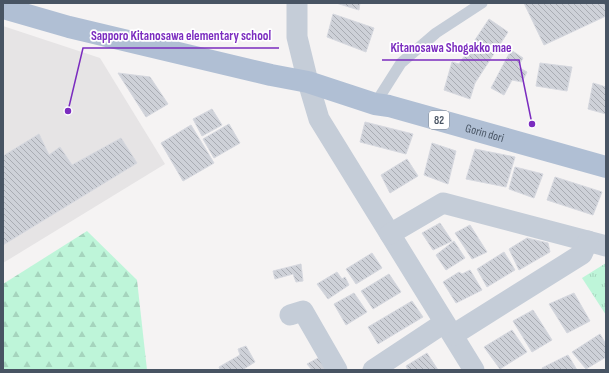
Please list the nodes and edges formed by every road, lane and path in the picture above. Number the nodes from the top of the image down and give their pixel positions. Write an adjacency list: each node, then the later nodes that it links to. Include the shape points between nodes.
1 (296, 3): 4 (street, via 298,38)
2 (482, 3): 5 (lane, via 436,33 401,63)
3 (3, 8): 4 (main road, Gorin dori / 82, via 68,27)
4 (308, 82): 5 (main road, Gorin dori / 82); 7 (street, via 319,120)
5 (375, 104): 6 (main road, Gorin dori / 82)
6 (606, 167)
7 (390, 234): 8 (street, via 443,203); 10 (street)
8 (597, 244): 10 (street)
9 (290, 315): 11 (street, via 303,311)
10 (449, 329): 12 (street); 13 (street)
11 (337, 370)
12 (373, 370)
13 (474, 370)

